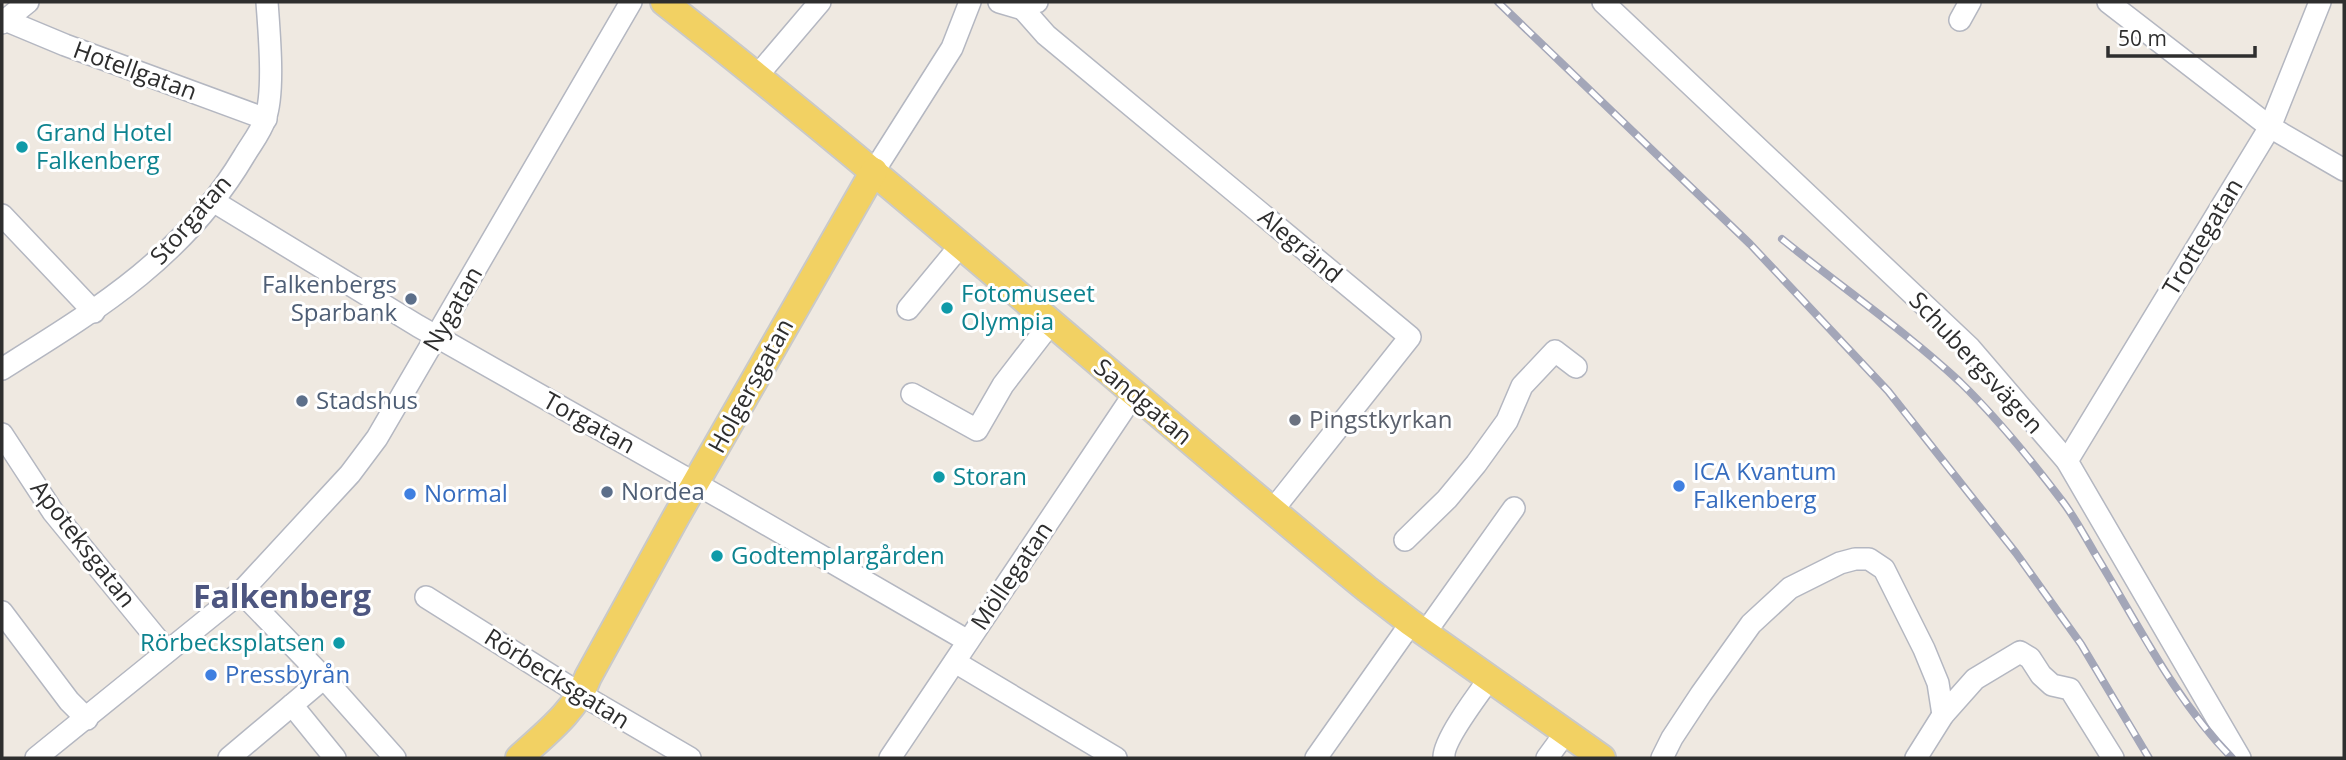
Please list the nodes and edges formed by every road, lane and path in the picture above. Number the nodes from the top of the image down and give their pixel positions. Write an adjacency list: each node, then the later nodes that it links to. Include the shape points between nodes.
1 (28, 2): 12 (street)
2 (267, 2): 14 (street, Storgatan, via 270,76)
3 (631, 2): 24 (street, Nygatan)
4 (664, 2): 13 (main road, Sandgatan)
5 (820, 2): 13 (street)
6 (970, 2): 17 (street, Holgersgatan, via 952,48)
7 (999, 2): 11 (street)
8 (1602, 2): 30 (street, Schubergsvägen, via 1970,348)
9 (2108, 2): 15 (street)
10 (2320, 2): 15 (street, Trottegatan)
11 (1028, 4): 33 (street, Alegränd, via 1046,35 1410,338)
12 (4, 22): 14 (street, Hotellgatan)
13 (757, 76): 17 (main road, Sandgatan)
14 (266, 118): 18 (street, Storgatan)
15 (2270, 127): 16 (street); 30 (street, Trottegatan)
16 (2344, 170)
17 (874, 172): 20 (main road, Sandgatan); 31 (main road, Holgersgatan)
18 (213, 201): 22 (street, Storgatan, via 139,278); 24 (street, Torgatan)
19 (2, 215): 22 (street)
20 (960, 246): 21 (street); 23 (main road, Sandgatan)
21 (908, 309)
22 (94, 312): 26 (street, Storgatan)
23 (1050, 324): 27 (street, via 1003,385 977,430); 28 (main road, Sandgatan)
24 (437, 337): 31 (street, Torgatan); 35 (street, Nygatan, via 351,474)
25 (1576, 367): 34 (street, via 1555,351 1522,386 1507,421 1476,464)
26 (2, 369)
27 (912, 394)
28 (1134, 394): 33 (main road, Sandgatan); 39 (street, Möllegatan)
29 (2, 434): 40 (street, Apoteksgatan, via 53,512)
30 (2067, 461): 64 (street, Schubergsvägen)
31 (696, 483): 39 (street, Torgatan); 44 (main road, Holgersgatan)
32 (1514, 508): 38 (street)
33 (1272, 511): 38 (main road, Sandgatan)
34 (1405, 540)
35 (236, 596): 40 (street, Nygatan); 42 (street)
36 (426, 597): 44 (street, Rörbecksgatan)
37 (2, 611): 47 (street)
38 (1418, 628): 43 (main road, Sandgatan); 57 (street)
39 (968, 641): 41 (street, Möllegatan)
40 (167, 651): 47 (street, Nygatan)
41 (955, 662): 55 (street, Möllegatan); 56 (street)
42 (324, 678): 45 (street); 52 (street)
43 (1490, 678): 48 (main road, Sandgatan); 58 (street, via 1443,752)
44 (582, 695): 53 (main road, Holgersgatan); 54 (street, Rörbecksgatan)
45 (292, 705): 50 (street); 51 (street)
46 (1943, 715): 61 (street, via 1938,683 1884,569 1868,559 1855,559 1790,588 1751,624); 62 (street); 63 (street, via 1975,679 2020,652 2052,685 2070,689)
47 (87, 719): 49 (street, Nygatan)
48 (1566, 732): 59 (street); 60 (main road, Sandgatan)
49 (36, 758)
50 (229, 758)
51 (335, 758)
52 (394, 758)
53 (519, 758)
54 (690, 758)
55 (890, 758)
56 (1116, 758)
57 (1316, 758)
58 (1444, 758)
59 (1547, 758)
60 (1602, 758)
61 (1661, 758)
62 (1916, 758)
63 (2113, 758)
64 (2240, 758)

